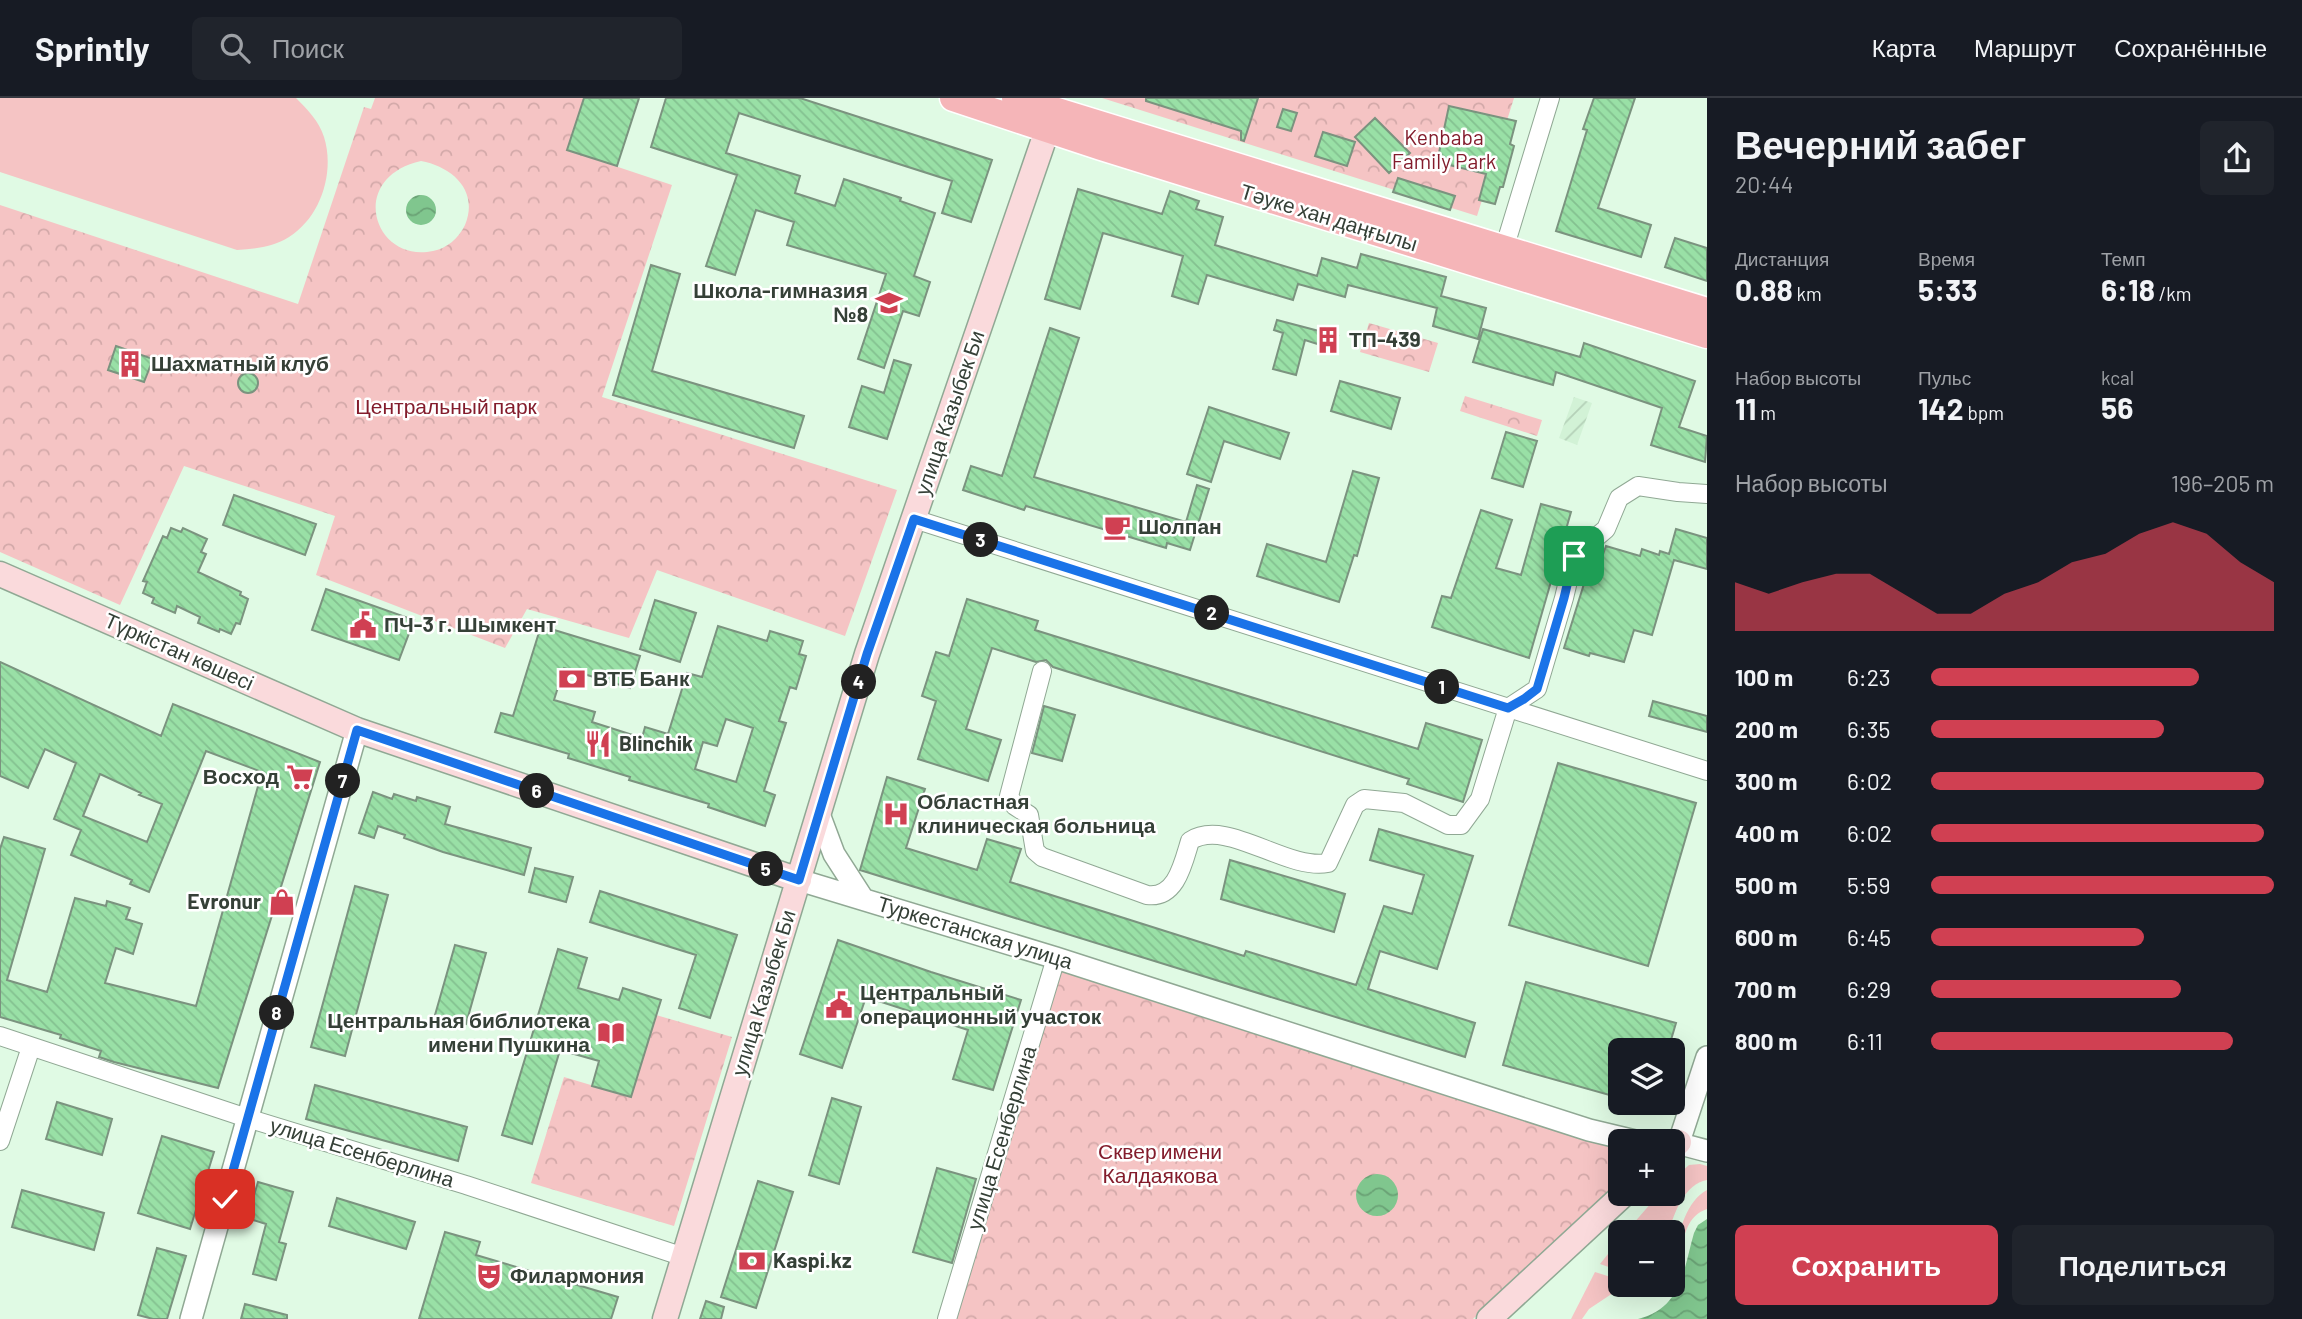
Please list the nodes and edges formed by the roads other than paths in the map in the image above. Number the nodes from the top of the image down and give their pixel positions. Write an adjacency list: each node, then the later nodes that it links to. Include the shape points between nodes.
1 (953, 98): 4 (main road, Тәуке хан даңғылы)
2 (1015, 98): 4 (main road, Тәуке хан даңғылы)
3 (1549, 98): 5 (street)
4 (1053, 112): 5 (main road, Тәуке хан даңғылы); 9 (main road, улица Казыбек Би)
5 (1501, 259): 6 (main road, Тәуке хан даңғылы); 7 (main road, Тәуке хан даңғылы)
6 (1707, 311)
7 (1707, 335)
8 (1707, 494): 12 (street, via 1638,486 1619,498 1606,529 1574,556 1537,689)
9 (914, 519): 12 (street); 15 (main road, улица Казыбек Би)
10 (0, 575): 13 (main road, Түркістан көшесі)
11 (1042, 671): 12 (street, via 1009,796 1029,815 1035,851 1072,869 1158,896 1177,877 1189,841 1206,834 1317,865 1328,863 1355,805 1364,799 1404,803 1448,825 1461,825 1480,799)
12 (1508, 708): 14 (street)
13 (357, 730): 16 (main road, Туркестанская улица); 22 (street)
14 (1707, 771)
15 (819, 814): 16 (main road, улица Казыбек Би); 17 (street, via 834,854)
16 (799, 880): 17 (street, Туркестанская улица); 29 (main road, улица Казыбек Би)
17 (863, 900): 18 (street, Туркестанская улица)
18 (1056, 958): 24 (street, Туркестанская улица); 32 (street, улица Есенберлина)
19 (0, 1035): 20 (street, улица Есенберлина)
20 (31, 1047): 22 (street, улица Есенберлина); 25 (street)
21 (1707, 1057): 23 (street)
22 (247, 1118): 29 (street, улица Есенберлина); 30 (street)
23 (1681, 1129)
24 (1608, 1134)
25 (0, 1141)
26 (1685, 1146): 27 (street)
27 (1707, 1152)
28 (1611, 1206): 33 (main road)
29 (684, 1256): 31 (main road, улица Казыбек Би)
30 (191, 1319)
31 (665, 1319)
32 (947, 1319)
33 (1489, 1319)

